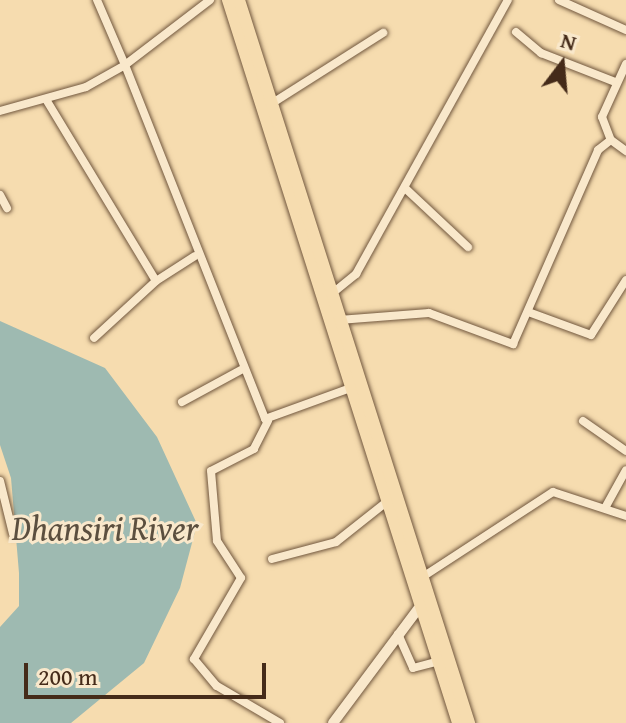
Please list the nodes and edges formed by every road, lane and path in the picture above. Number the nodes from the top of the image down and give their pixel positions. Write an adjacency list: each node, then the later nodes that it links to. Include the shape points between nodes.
1 (97, 0): 11 (street)
2 (210, 0): 11 (street)
3 (228, 0): 30 (main road)
4 (239, 0): 14 (main road)
5 (508, 0): 18 (street)
6 (559, 0): 7 (street)
7 (626, 30)
8 (516, 32): 12 (street, via 541,53)
9 (383, 33): 14 (street)
10 (626, 64): 12 (street)
11 (125, 65): 13 (street); 22 (street)
12 (615, 82): 16 (street, via 602,117)
13 (47, 101): 15 (street); 24 (street)
14 (270, 105): 25 (main road)
15 (0, 112)
16 (611, 140): 17 (street); 26 (street, via 598,150)
17 (626, 151)
18 (406, 189): 21 (street); 25 (street, via 347,287)
19 (0, 195): 20 (street)
20 (7, 208)
21 (468, 247)
22 (195, 256): 24 (street); 29 (street)
23 (626, 280): 26 (street, via 591,335)
24 (156, 281): 28 (street)
25 (329, 297): 27 (main road)
26 (531, 313): 27 (street, via 510,345 437,314)
27 (338, 320): 42 (main road)
28 (94, 338)
29 (241, 370): 31 (street); 32 (street)
30 (348, 389): 32 (street); 37 (main road)
31 (182, 402)
32 (268, 421): 46 (street, via 254,449 211,471 217,541 241,578 194,659 209,680)
33 (583, 421): 34 (street)
34 (626, 451)
35 (626, 470): 38 (street)
36 (0, 481): 40 (street)
37 (384, 504): 41 (street, via 336,542); 43 (main road)
38 (605, 508): 39 (street); 42 (street, via 547,494)
39 (626, 516)
40 (13, 534)
41 (272, 559)
42 (424, 576): 49 (main road)
43 (418, 609): 44 (street); 45 (main road)
44 (398, 634): 45 (street, via 413,668); 47 (street)
45 (436, 662): 48 (main road)
46 (280, 723)
47 (333, 723)
48 (458, 723)
49 (469, 723)

